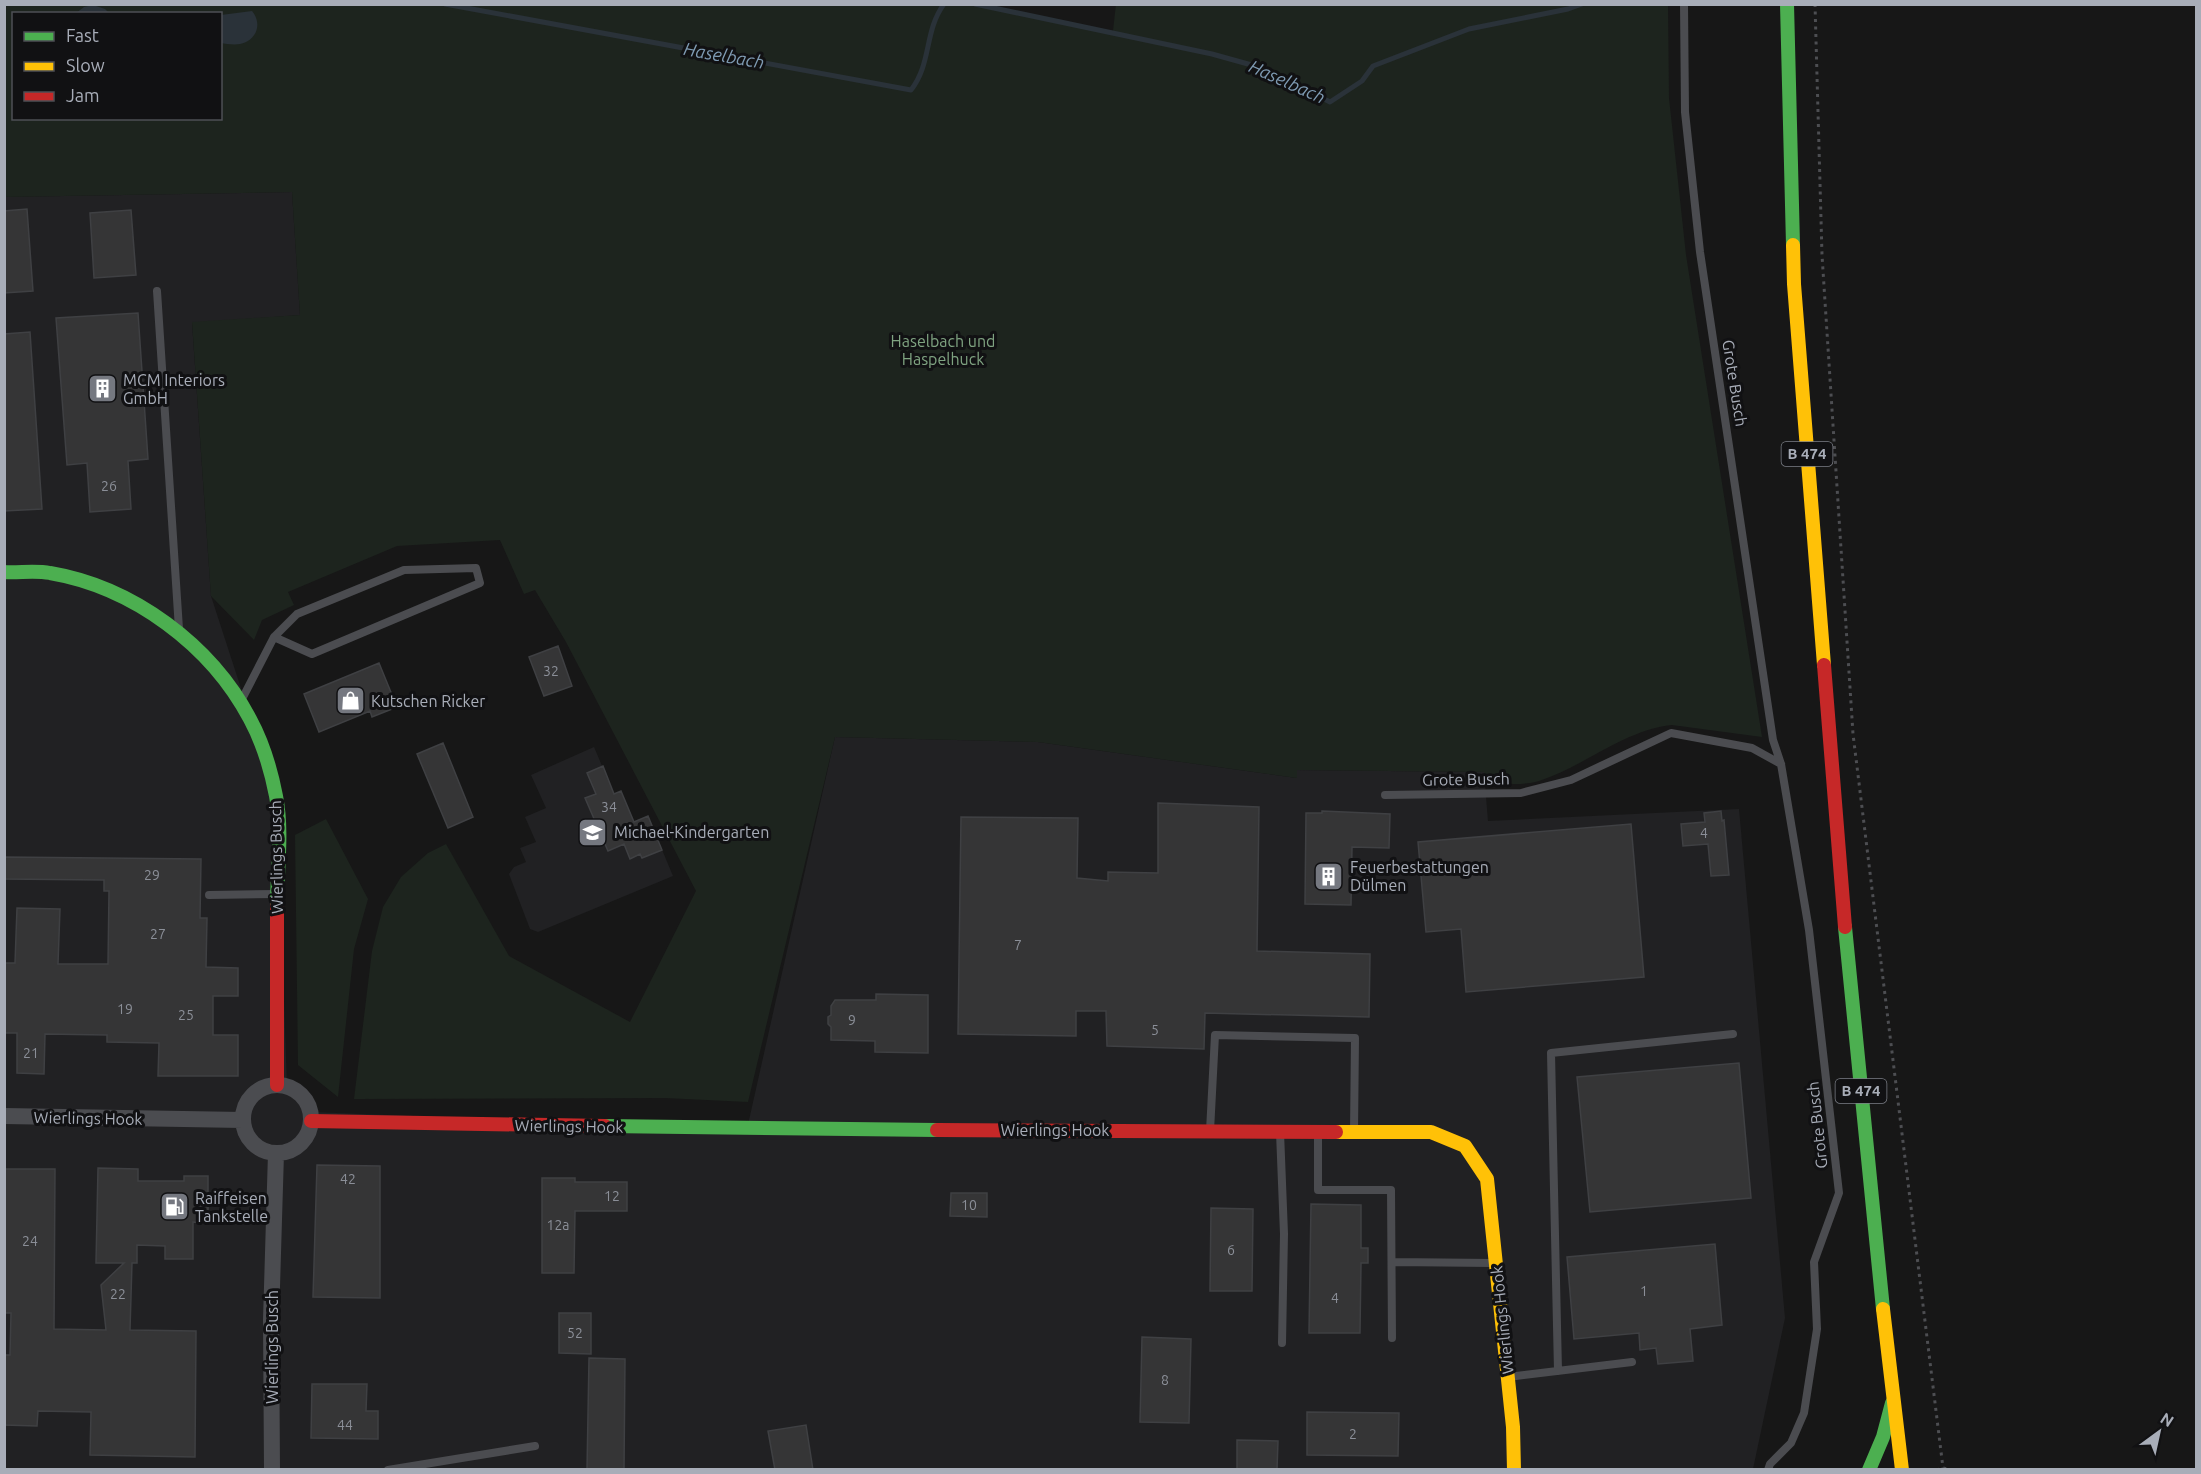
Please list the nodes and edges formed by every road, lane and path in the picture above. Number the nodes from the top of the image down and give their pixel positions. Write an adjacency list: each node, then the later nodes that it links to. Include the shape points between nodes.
1 (1684, 4): 9 (lane, Grote Busch, via 1685,112 1700,252 1773,740)
2 (1787, 4): 30 (street, B 474, via 1794,284 1843,903)
3 (1815, 4): 32 (path, via 1822,255 1853,734)
4 (157, 291): 6 (lane)
5 (4, 572): 6 (street, Wierlings Busch, via 49,573 96,585 141,606)
6 (180, 633): 8 (street, Wierlings Busch)
7 (274, 637): 7 (lane, via 297,614 404,570 476,568 480,583 312,654); 8 (lane)
8 (241, 701): 11 (street, Wierlings Busch, via 264,751 277,799)
9 (1781, 764): 10 (lane, Grote Busch, via 1752,748 1671,733 1571,780 1521,793); 36 (lane, Grote Busch, via 1809,930 1839,1193 1814,1262 1817,1329 1804,1413 1791,1443)
10 (1385, 795)
11 (277, 894): 12 (lane); 14 (street, Wierlings Busch)
12 (208, 896)
13 (1733, 1034): 28 (lane, via 1551,1053)
14 (277, 1085): 16 (street, via 249,1099); 17 (street, via 287,1086 303,1097 309,1105)
15 (4, 1116): 16 (street, Wierlings Hook)
16 (243, 1120): 22 (street, via 253,1143)
17 (311, 1121): 18 (street, Wierlings Hook, via 747,1129); 22 (street, via 300,1144)
18 (1210, 1131): 19 (street, Wierlings Hook); 21 (lane, via 1215,1035 1355,1038)
19 (1280, 1131): 20 (street, Wierlings Hook); 26 (lane, via 1284,1234)
20 (1318, 1132): 21 (street, Wierlings Hook); 23 (lane, via 1318,1190 1391,1190)
21 (1354, 1132): 24 (street, Wierlings Hook, via 1431,1132 1465,1146 1487,1179)
22 (276, 1153): 33 (street, Wierlings Busch)
23 (1392, 1263): 24 (lane); 25 (lane)
24 (1496, 1263): 29 (street, Wierlings Hook)
25 (1392, 1338)
26 (1281, 1343)
27 (1632, 1362): 28 (lane)
28 (1558, 1371): 29 (lane)
29 (1508, 1377): 35 (street, Wierlings Hook)
30 (1893, 1398): 37 (street); 38 (street, B 474)
31 (535, 1446): 34 (lane)
32 (1942, 1468): 39 (path); 40 (path)
33 (272, 1470)
34 (388, 1470)
35 (1514, 1470)
36 (1768, 1470)
37 (1869, 1470)
38 (1902, 1470)
39 (1936, 1470)
40 (1951, 1470)

